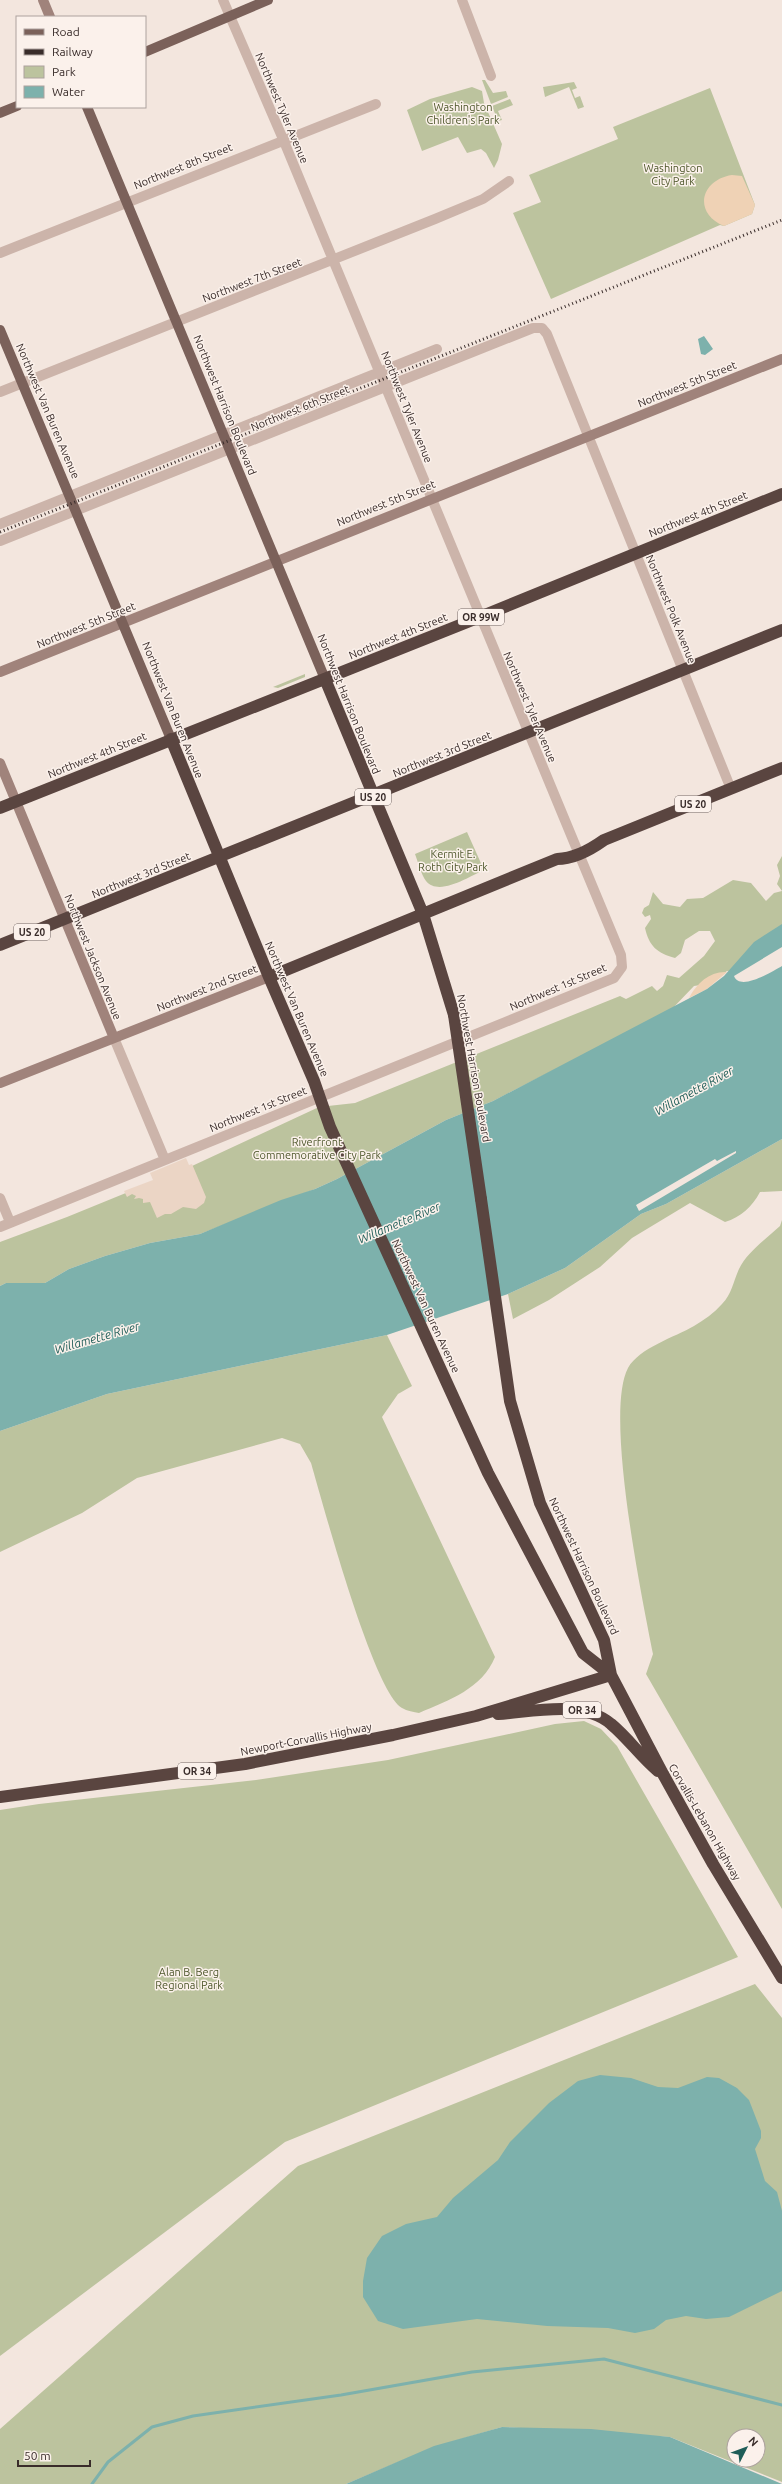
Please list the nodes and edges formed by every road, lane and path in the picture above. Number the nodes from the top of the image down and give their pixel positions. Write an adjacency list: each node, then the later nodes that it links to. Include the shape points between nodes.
1 (43, 0): 5 (street)
2 (223, 0): 6 (street, Northwest Tyler Avenue)
3 (268, 0): 6 (main road)
4 (462, 0): 8 (street)
5 (50, 16)
6 (230, 16): 7 (main road); 13 (street, Northwest Tyler Avenue)
7 (146, 52)
8 (491, 76)
9 (376, 104): 13 (street, Northwest 8th Street)
10 (16, 106): 12 (main road)
11 (87, 108): 15 (main road, Northwest Harrison Boulevard)
12 (0, 113)
13 (283, 139): 15 (street, Northwest 8th Street); 17 (street, Northwest Tyler Avenue)
14 (509, 181): 17 (street, Northwest 7th Street, via 483,199)
15 (126, 202): 16 (street, Northwest 8th Street); 18 (main road, Northwest Harrison Boulevard)
16 (0, 253)
17 (332, 261): 18 (street, Northwest 7th Street); 23 (street, Northwest Tyler Avenue)
18 (176, 322): 24 (street, Northwest 7th Street); 27 (main road, Northwest Harrison Boulevard)
19 (542, 328): 25 (street, Northwest 6th Street, via 533,328); 28 (street, Northwest Polk Avenue, via 547,334)
20 (0, 330): 24 (main road, Northwest Van Buren Avenue)
21 (437, 349): 23 (street, Northwest 6th Street)
22 (782, 359): 28 (street, Northwest 5th Street)
23 (380, 373): 25 (street, Northwest Tyler Avenue); 27 (street, Northwest 6th Street)
24 (22, 383): 26 (street, Northwest 7th Street); 31 (main road, Northwest Van Buren Avenue)
25 (386, 387): 29 (street, Northwest 6th Street); 32 (street, Northwest Tyler Avenue)
26 (0, 392)
27 (223, 435): 29 (main road, Northwest Harrison Boulevard); 31 (street, Northwest 6th Street)
28 (588, 436): 32 (street, Northwest 5th Street); 36 (street, Northwest Polk Avenue)
29 (229, 450): 33 (street, Northwest 6th Street); 37 (main road, Northwest Harrison Boulevard)
30 (782, 494): 36 (highway, Northwest 4th Street / OR 99W)
31 (70, 495): 33 (main road, Northwest Van Buren Avenue); 34 (street, Northwest 6th Street)
32 (431, 498): 37 (street, Northwest 5th Street); 38 (street, Northwest Tyler Avenue)
33 (76, 511): 35 (street, Northwest 6th Street); 39 (main road, Northwest Van Buren Avenue)
34 (0, 524)
35 (0, 541)
36 (637, 554): 38 (highway, Northwest 4th Street / OR 99W); 41 (street, Northwest Polk Avenue)
37 (276, 561): 39 (street, Northwest 5th Street); 43 (main road, Northwest Harrison Boulevard)
38 (480, 617): 43 (highway, Northwest 4th Street / OR 99W); 44 (street, Northwest Tyler Avenue)
39 (123, 623): 42 (street, Northwest 5th Street); 45 (main road, Northwest Van Buren Avenue)
40 (782, 630): 41 (highway, Northwest 3rd Street)
41 (683, 670): 44 (highway, Northwest 3rd Street); 48 (street, Northwest Polk Avenue)
42 (0, 672)
43 (325, 679): 45 (highway, Northwest 4th Street); 49 (highway, Northwest Harrison Boulevard / US 20)
44 (528, 732): 49 (highway, Northwest 3rd Street); 52 (street, Northwest Tyler Avenue)
45 (171, 739): 50 (highway, Northwest 4th Street); 53 (highway, Northwest Van Buren Avenue)
46 (0, 763): 50 (street, Northwest Jackson Avenue)
47 (782, 768): 48 (highway, Northwest 2nd Street / US 20)
48 (730, 789): 52 (highway, Northwest 2nd Street / US 20, via 604,840 593,848)
49 (373, 796): 53 (highway, Northwest 3rd Street); 54 (highway, Northwest Harrison Boulevard / US 20)
50 (16, 801): 51 (highway, Northwest 4th Street); 55 (street, Northwest Jackson Avenue)
51 (0, 808)
52 (577, 851): 54 (highway, Northwest 2nd Street / US 20, via 567,859 556,859); 57 (street, Northwest Tyler Avenue, via 621,955)
53 (220, 857): 55 (highway, Northwest 3rd Street / US 20); 58 (highway, Northwest Van Buren Avenue)
54 (423, 914): 58 (highway, Northwest 2nd Street / US 20); 66 (highway, Northwest Harrison Boulevard / US 20, bridge, via 454,1015 510,1401 540,1503 604,1640)
55 (65, 920): 56 (highway, Northwest 3rd Street / US 20); 59 (street, Northwest Jackson Avenue)
56 (0, 945)
57 (622, 967): 61 (street, Northwest 1st Street, via 610,980)
58 (269, 977): 59 (street, Northwest 2nd Street); 61 (highway, Northwest Van Buren Avenue)
59 (114, 1038): 60 (street, Northwest 2nd Street); 62 (street, Northwest Jackson Avenue)
60 (0, 1083)
61 (320, 1098): 62 (street, Northwest 1st Street); 66 (highway, Northwest Van Buren Avenue, via 330,1126 488,1473 583,1653)
62 (165, 1160): 64 (street, Northwest 1st Street)
63 (0, 1198): 64 (street)
64 (10, 1222): 65 (street, Northwest 1st Street)
65 (0, 1227)
66 (611, 1675): 67 (highway, Newport-Corvallis Highway / OR 34); 68 (highway, Corvallis-Lebanon Highway / OR 34)
67 (476, 1716): 68 (highway, OR 34, via 563,1710 589,1712 610,1722 646,1762); 69 (highway, Newport-Corvallis Highway / OR 34, via 245,1764)
68 (663, 1774): 70 (highway, Corvallis-Lebanon Highway / OR 34, via 713,1864)
69 (0, 1798)
70 (782, 1978)

